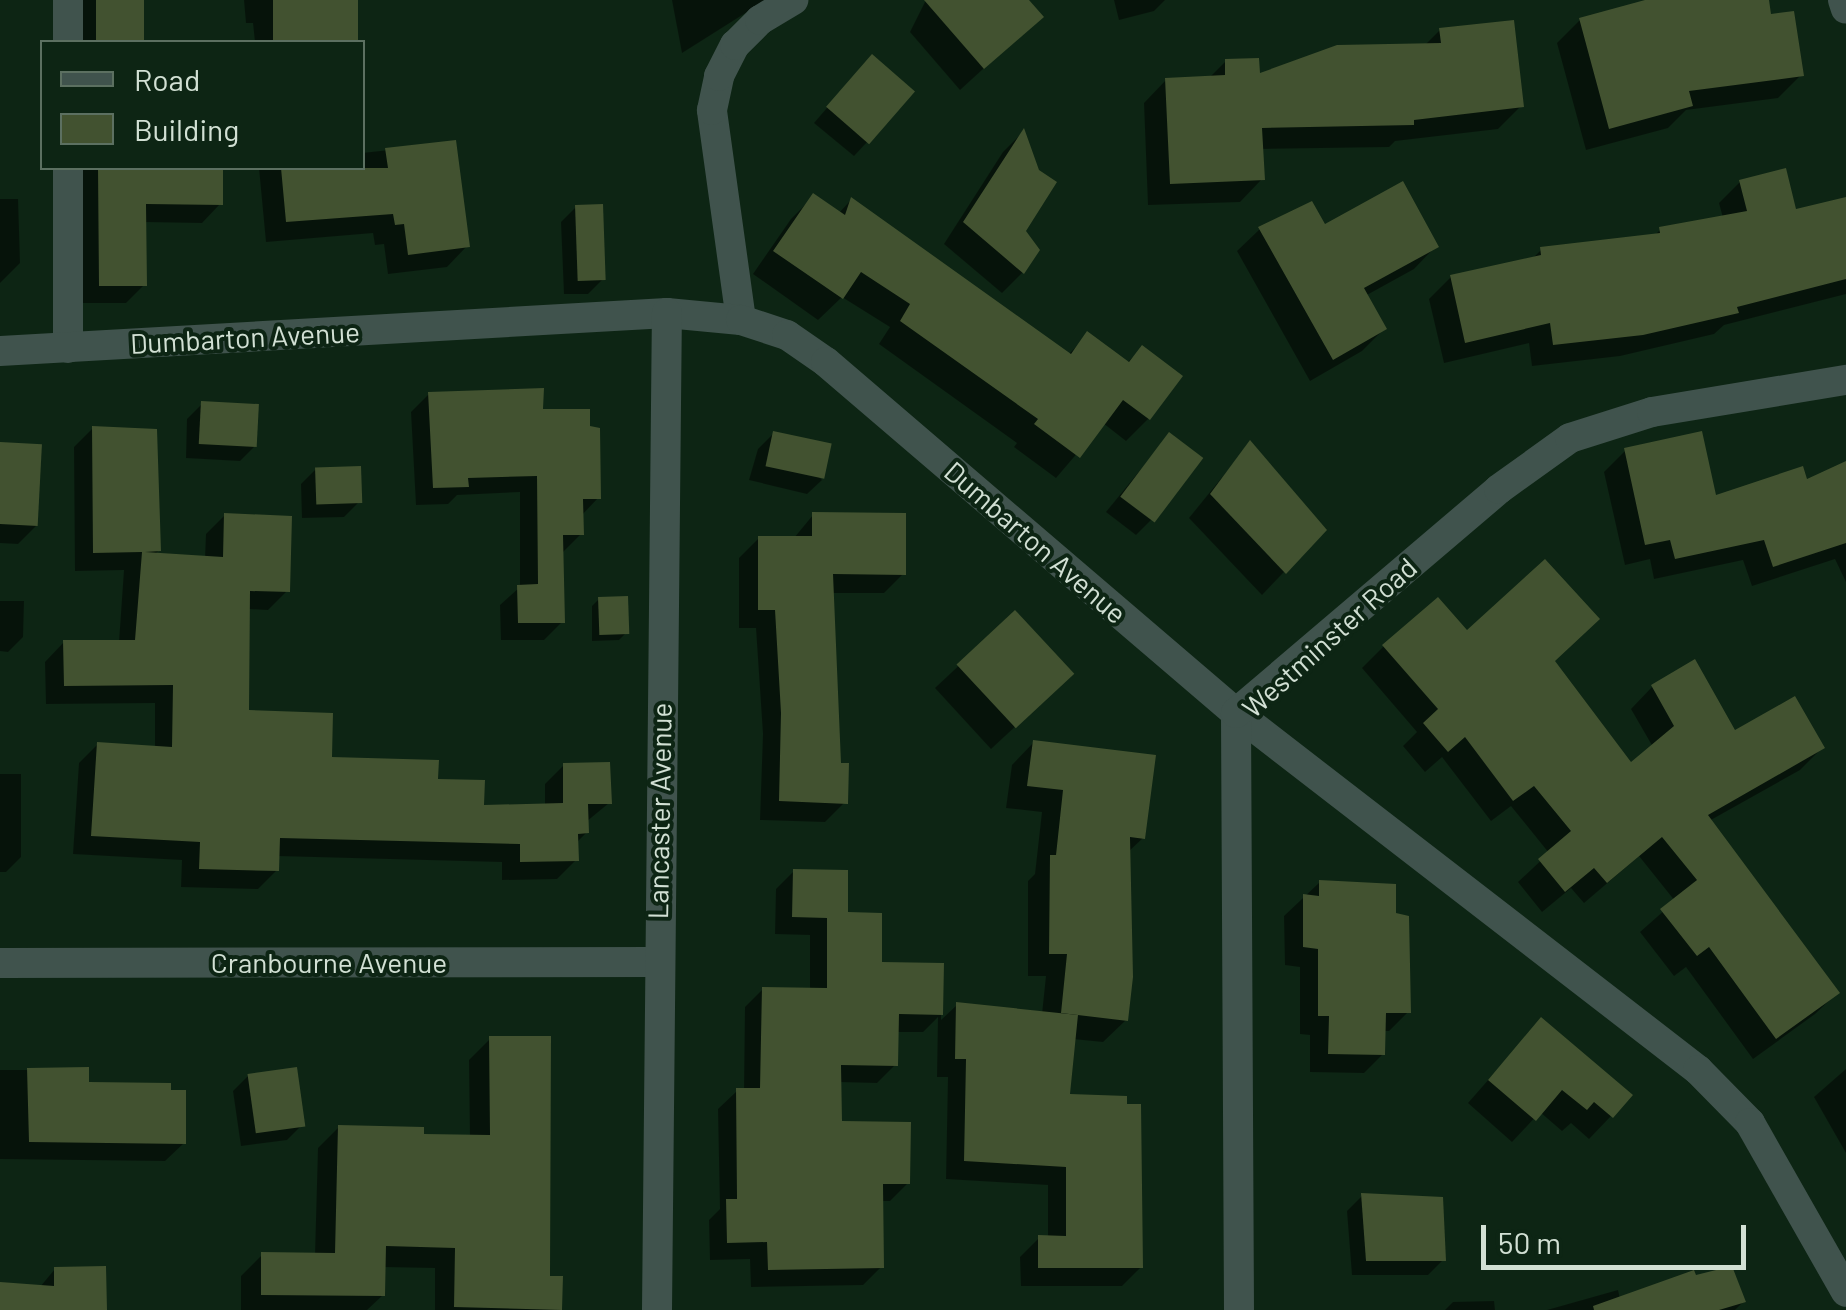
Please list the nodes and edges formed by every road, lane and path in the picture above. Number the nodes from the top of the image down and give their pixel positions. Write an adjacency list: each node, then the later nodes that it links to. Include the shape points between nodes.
1 (68, 0): 5 (street)
2 (794, 0): 8 (street, via 735,45 712,110)
3 (1843, 0): 4 (street)
4 (1846, 8)
5 (68, 40)
6 (68, 170): 9 (street)
7 (667, 312): 8 (street, Dumbarton Avenue); 9 (street, Dumbarton Avenue); 13 (street, Lancaster Avenue)
8 (741, 320): 12 (street, Dumbarton Avenue, via 787,334 826,362)
9 (68, 348): 10 (street, Dumbarton Avenue)
10 (0, 351)
11 (1846, 380): 12 (street, Westminster Road, via 1652,412 1570,438 1499,489)
12 (1236, 713): 15 (street, Dumbarton Avenue, via 1698,1070 1750,1123); 17 (street, Westminster Road)
13 (657, 962): 14 (street, Cranbourne Avenue); 16 (street, Lancaster Avenue)
14 (0, 963)
15 (1846, 1292)
16 (657, 1310)
17 (1239, 1310)

